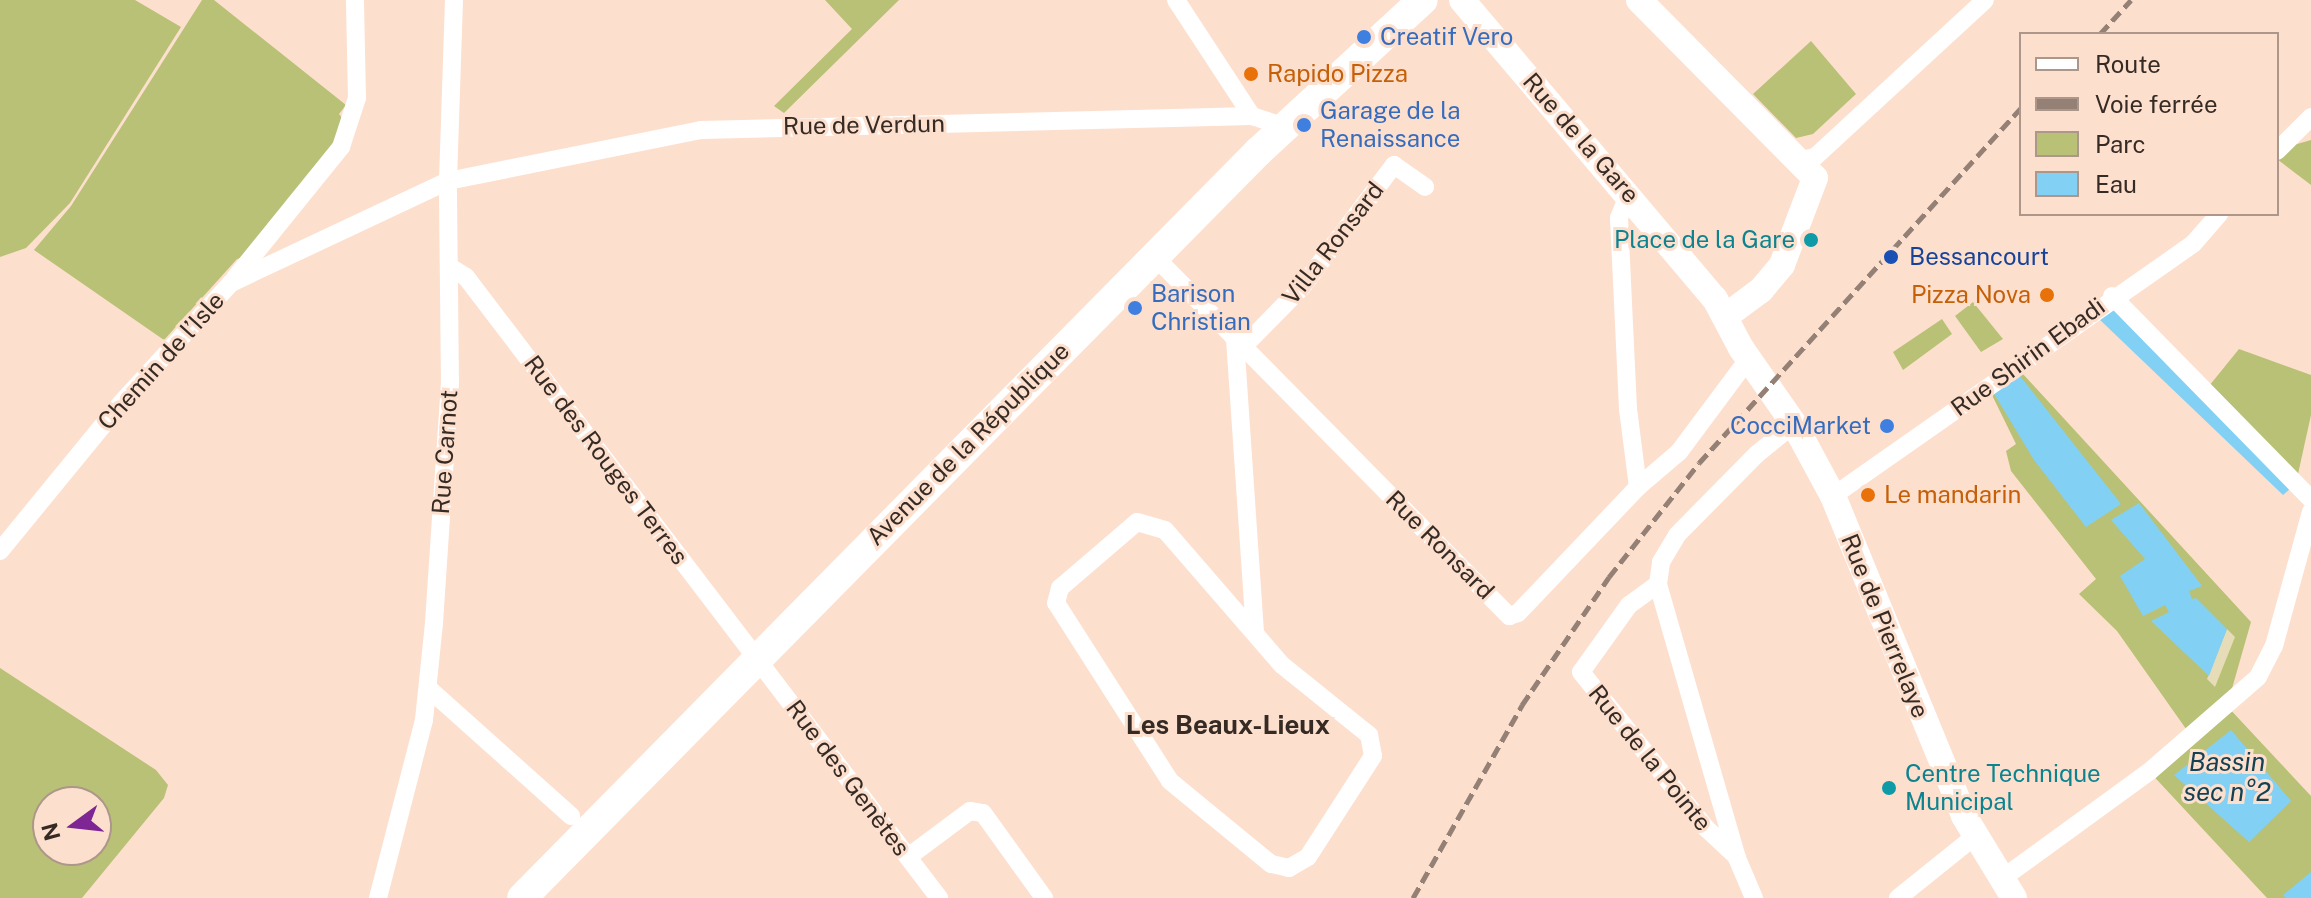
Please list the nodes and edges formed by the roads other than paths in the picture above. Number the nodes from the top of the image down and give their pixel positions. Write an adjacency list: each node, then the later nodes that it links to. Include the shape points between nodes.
1 (355, 0): 19 (street, via 357,98 341,147)
2 (454, 0): 13 (street, Rue Carnot)
3 (1176, 0): 8 (street)
4 (1423, 0): 10 (main road, Avenue de la République)
5 (1462, 0): 15 (main road, Rue de la Gare)
6 (1639, 0): 12 (main road)
7 (1985, 0): 12 (street, via 1815,157)
8 (1252, 116): 10 (street, Rue de Verdun); 13 (street, Rue de Verdun, via 701,130)
9 (2311, 117): 11 (street)
10 (1283, 126): 17 (main road, Avenue de la République)
11 (2279, 149)
12 (1801, 160): 21 (main road, via 1815,178 1815,187 1782,265 1761,290)
13 (448, 181): 18 (street, Rue Carnot); 19 (street, Chemin de l’Isle)
14 (1425, 187): 22 (street, Villa Ronsard, via 1394,165 1302,287)
15 (1629, 193): 21 (main road, Rue de la Gare); 25 (street, via 1619,218 1628,409)
16 (2217, 216): 20 (street, Rue Shirin Ebadi, via 2193,244)
17 (1154, 256): 22 (street, Rue Ronsard); 32 (main road, Avenue de la République)
18 (450, 267): 32 (street, Rue des Rouges Terres, via 466,277); 33 (street, Rue Carnot, via 450,385)
19 (231, 283): 29 (street, Chemin de l’Isle, via 121,403)
20 (2112, 296): 26 (street, Rue Shirin Ebadi); 27 (street)
21 (1726, 316): 23 (main road, Rue de la Gare)
22 (1239, 343): 25 (street, Rue Ronsard, via 1509,616 1518,613); 31 (street)
23 (1749, 358): 24 (main road, Rue de Pierrelaye); 25 (street, Rue Ronsard, via 1679,452)
24 (1794, 424): 26 (main road, Rue de Pierrelaye); 30 (street, via 1677,535 1661,562)
25 (1638, 487)
26 (1833, 496): 35 (main road, Rue de Pierrelaye, via 1856,562)
27 (2311, 499)
28 (2311, 512): 38 (street, via 2274,646 2258,677)
29 (0, 551)
30 (1658, 584): 37 (street); 37 (street, Rue de la Pointe, via 1629,605 1581,672 1707,829)
31 (1255, 631): 31 (street, via 1165,530 1137,522 1060,588 1056,603 1170,781 1271,864 1289,868 1308,857 1373,756 1369,735 1282,665)
32 (758, 658): 36 (street, Rue des Genètes); 39 (main road, Avenue de la République)
33 (428, 688): 34 (street); 40 (street, Rue Carnot)
34 (571, 816)
35 (1975, 836): 38 (main road, Rue de Pierrelaye); 44 (street)
36 (908, 857): 41 (street, Rue des Genètes); 42 (street, via 970,811 983,813)
37 (1737, 858): 43 (street)
38 (2007, 889)
39 (529, 896)
40 (378, 898)
41 (939, 898)
42 (1044, 898)
43 (1754, 898)
44 (1898, 898)

